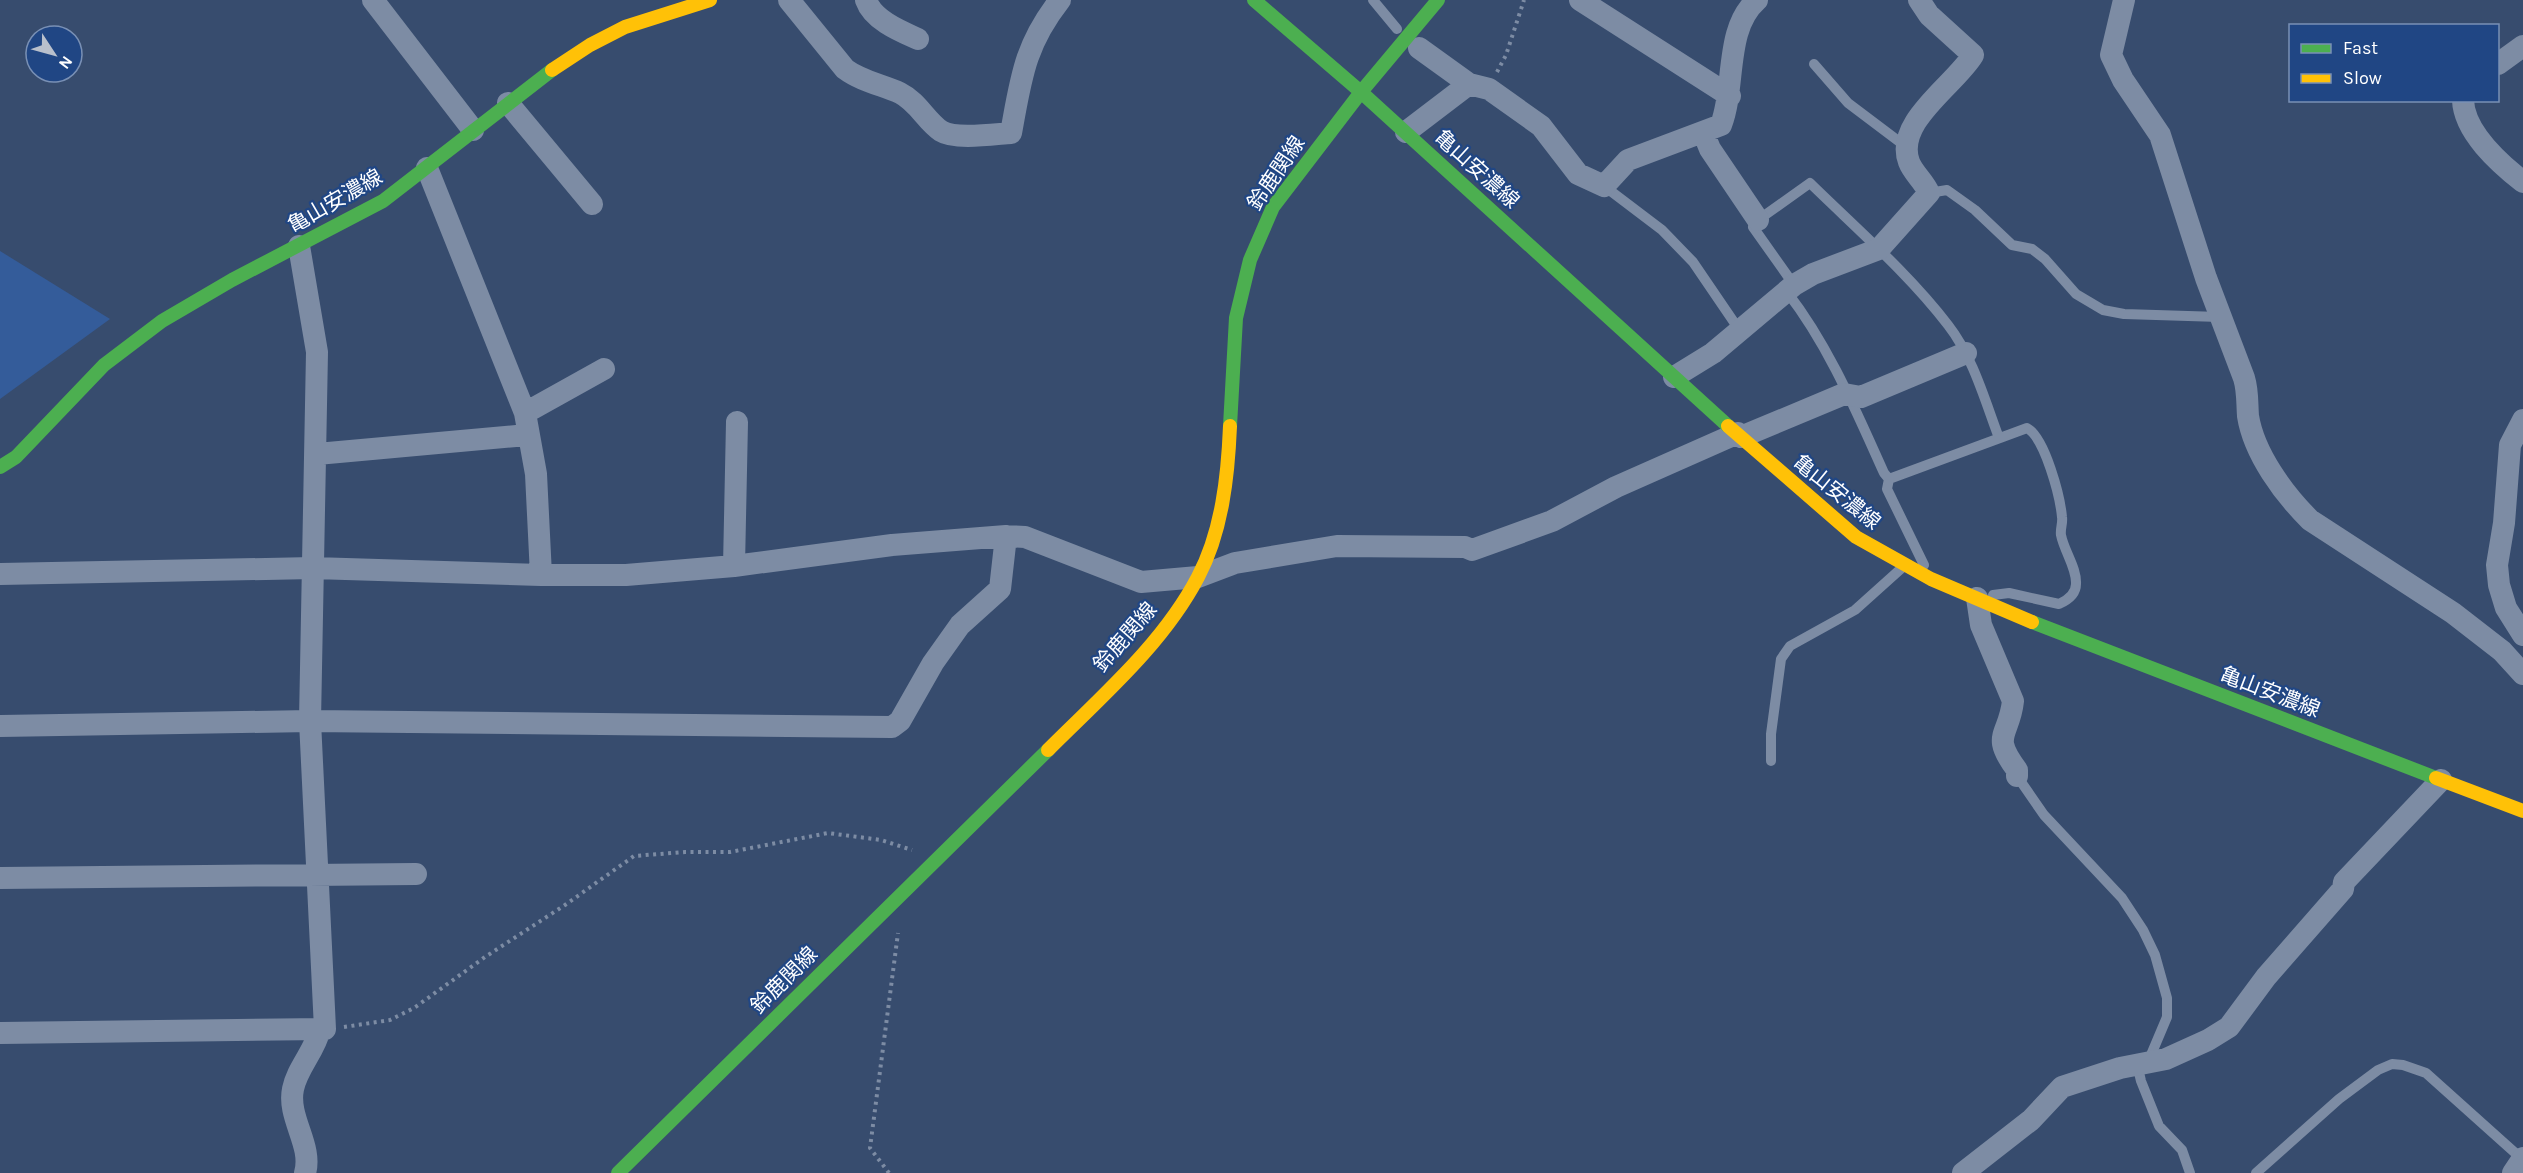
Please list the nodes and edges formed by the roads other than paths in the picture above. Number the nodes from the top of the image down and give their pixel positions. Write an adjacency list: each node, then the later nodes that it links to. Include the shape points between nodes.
1 (373, 0): 24 (street)
2 (710, 0): 23 (main road, 亀山安濃線, via 625,27 590,45)
3 (789, 0): 5 (street, via 844,69 901,94 941,131 967,135 1011,133 1025,58)
4 (866, 0): 14 (street, via 891,26)
5 (1060, 0)
6 (1254, 0): 20 (main road, 亀山安濃線)
7 (1373, 0): 13 (lane)
8 (1438, 0): 20 (main road, 鈴鹿関線)
9 (1580, 0): 21 (street)
10 (1757, 0): 21 (street, via 1746,9 1737,35)
11 (1919, 0): 27 (street, via 1929,15 1973,55 1965,69 1920,114)
12 (2124, 0): 37 (street, via 2111,55 2160,135)
13 (1397, 29)
14 (918, 39)
15 (2523, 46): 17 (street)
16 (1419, 48): 19 (street)
17 (2499, 63)
18 (1814, 64): 27 (lane, via 1848,103)
19 (1479, 86): 25 (street); 30 (street, via 1541,126 1578,174)
20 (1361, 92): 25 (main road, 亀山安濃線); 57 (main road, 鈴鹿関線, via 1273,207 1250,260 1236,318 1228,475)
21 (1730, 96): 26 (street, via 1721,125)
22 (2463, 102): 29 (street, via 2469,125)
23 (508, 103): 24 (main road, 亀山安濃線); 32 (street)
24 (473, 130): 28 (main road, 亀山安濃線)
25 (1406, 132): 41 (main road, 亀山安濃線)
26 (1703, 132): 30 (street, via 1629,160); 33 (street, via 1710,149)
27 (1905, 146): 31 (street, via 1910,164)
28 (427, 168): 34 (main road, 亀山安濃線, via 383,201); 45 (street)
29 (2523, 182)
30 (1604, 186): 38 (lane, via 1662,230 1693,262)
31 (1929, 193): 35 (street); 37 (lane, via 1947,190 2007,241 2038,254 2076,294 2103,310)
32 (592, 204)
33 (1758, 220): 35 (lane, via 1810,183); 36 (lane, via 1753,227)
34 (299, 246): 48 (street, via 317,352); 49 (main road, 亀山安濃線, via 232,280 134,340 104,365 16,457)
35 (1879, 249): 36 (street, via 1813,274); 39 (lane, via 1949,325)
36 (1791, 288): 38 (street); 42 (lane)
37 (2220, 317): 61 (street, via 2248,391 2252,428 2291,501 2310,520 2453,613 2502,651)
38 (1740, 331): 41 (street)
39 (1966, 353): 42 (street, via 1861,397); 47 (lane)
40 (604, 369): 45 (street)
41 (1674, 377): 46 (main road, 亀山安濃線)
42 (1849, 395): 46 (street); 50 (lane)
43 (2523, 420): 60 (street, via 2510,445 2497,565 2506,608)
44 (737, 423): 52 (street)
45 (526, 424): 48 (street); 56 (street, via 536,474)
46 (1739, 435): 53 (main road, 亀山安濃線, via 1829,516); 57 (street, via 1616,487 1552,521 1472,550 1337,546 1245,560)
47 (1999, 438): 50 (lane); 59 (lane, via 2027,428 2034,432 2050,466 2062,518 2060,533 2077,582 2074,592 2059,604 2009,593)
48 (317, 454): 54 (street)
49 (0, 468)
50 (1889, 479): 58 (lane, via 1887,489)
51 (1006, 536): 52 (street, via 892,545); 57 (street, via 1025,537 1141,582); 62 (street, via 1000,589 960,625 900,721 892,727)
52 (734, 566): 56 (street)
53 (1905, 566): 58 (main road, 亀山安濃線); 64 (lane, via 1855,610 1790,646 1781,659)
54 (313, 568): 55 (street); 56 (street); 62 (street)
55 (0, 573)
56 (541, 575)
57 (1198, 577): 76 (main road, 鈴鹿関線, via 1156,639)
58 (1931, 579): 59 (main road, 亀山安濃線)
59 (1977, 598): 65 (street, via 1981,625 2013,701 2002,737 2004,753); 66 (main road, 亀山安濃線)
60 (2523, 634)
61 (2523, 674)
62 (310, 721): 63 (street); 69 (street)
63 (0, 726)
64 (1771, 761)
65 (2017, 776): 73 (lane, via 2044,815 2122,898 2160,965 2168,1017)
66 (2441, 780): 67 (main road, 亀山安濃線); 73 (street, via 2344,882 2343,889 2266,977 2229,1027 2166,1059)
67 (2522, 809)
68 (416, 874): 69 (street)
69 (316, 875): 70 (street); 71 (street)
70 (0, 878)
71 (322, 1029): 72 (street); 75 (street, via 292,1090 307,1158)
72 (0, 1033)
73 (2143, 1063): 77 (street, via 2062,1087 2031,1120); 78 (lane, via 2141,1081 2159,1126 2182,1150)
74 (2519, 1163): 79 (lane, via 2426,1073 2392,1064 2339,1099)
75 (305, 1173)
76 (618, 1173)
77 (1963, 1173)
78 (2190, 1173)
79 (2256, 1173)

